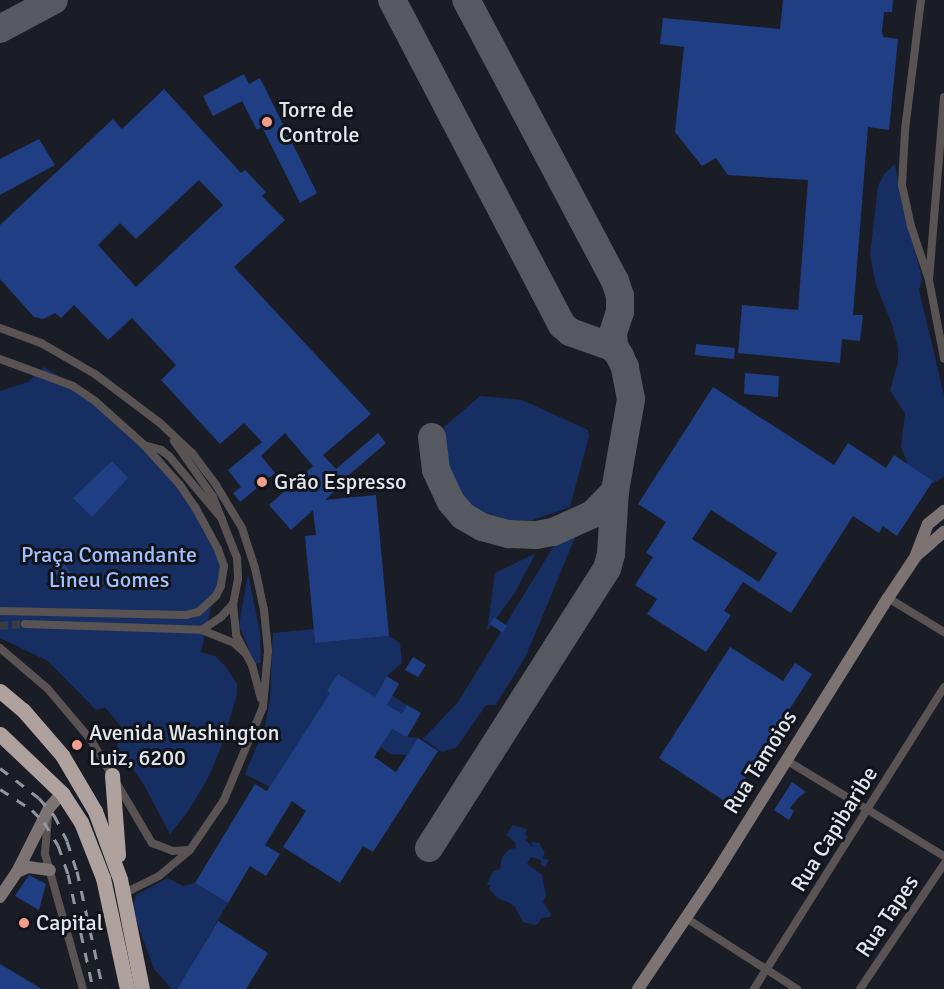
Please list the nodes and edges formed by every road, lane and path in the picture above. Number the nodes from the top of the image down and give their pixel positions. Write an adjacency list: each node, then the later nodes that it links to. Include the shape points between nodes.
1 (921, 0): 3 (street, via 902,185)
2 (944, 97): 3 (street)
3 (928, 280): 6 (street)
4 (0, 328): 7 (street, via 41,343 71,360)
5 (0, 359): 8 (street, via 73,386)
6 (944, 359)
7 (160, 423): 10 (street, via 213,497); 23 (street, via 192,453 242,528 264,610 268,651)
8 (144, 445): 10 (street, via 169,456); 15 (street, via 180,485 218,549 224,566 216,596 198,612 186,615)
9 (944, 511): 12 (main road, Rua Tamoios, via 928,524)
10 (223, 520): 14 (street, via 237,558)
11 (944, 532): 12 (main road, Rua Tamoios)
12 (916, 556): 13 (main road, Rua Tamoios)
13 (888, 598): 18 (street); 25 (main road, Rua Tamoios)
14 (233, 604): 17 (street); 20 (street, via 233,627)
15 (0, 610)
16 (25, 624): 17 (street)
17 (202, 630): 20 (street, via 234,643)
18 (944, 632)
19 (0, 648): 26 (street, via 60,701)
20 (244, 652): 23 (street, via 259,686)
21 (944, 687): 29 (street, Rua Capibaribe)
22 (0, 691): 35 (highway, via 38,727 76,776 95,811)
23 (263, 707): 30 (street, via 224,800)
24 (0, 734): 27 (highway)
25 (786, 760): 29 (street); 37 (main road, Rua Tamoios)
26 (112, 775): 30 (street, via 152,843 173,851); 35 (highway)
27 (62, 794): 28 (main road); 40 (highway, via 94,849)
28 (49, 808): 33 (street, via 44,843); 34 (main road)
29 (869, 809): 31 (street); 38 (street, Rua Capibaribe)
30 (190, 850): 35 (street, via 159,876)
31 (944, 856)
32 (944, 864): 45 (street, Rua Tapes)
33 (50, 870): 34 (main road, via 28,867); 39 (street)
34 (17, 872): 36 (main road)
35 (121, 887): 41 (highway)
36 (0, 897)
37 (687, 918): 38 (street); 42 (main road, Rua Tamoios)
38 (767, 970): 43 (street, Rua Capibaribe); 44 (street)
39 (83, 989)
40 (127, 989)
41 (142, 989)
42 (638, 989)
43 (754, 989)
44 (797, 989)
45 (860, 989)

